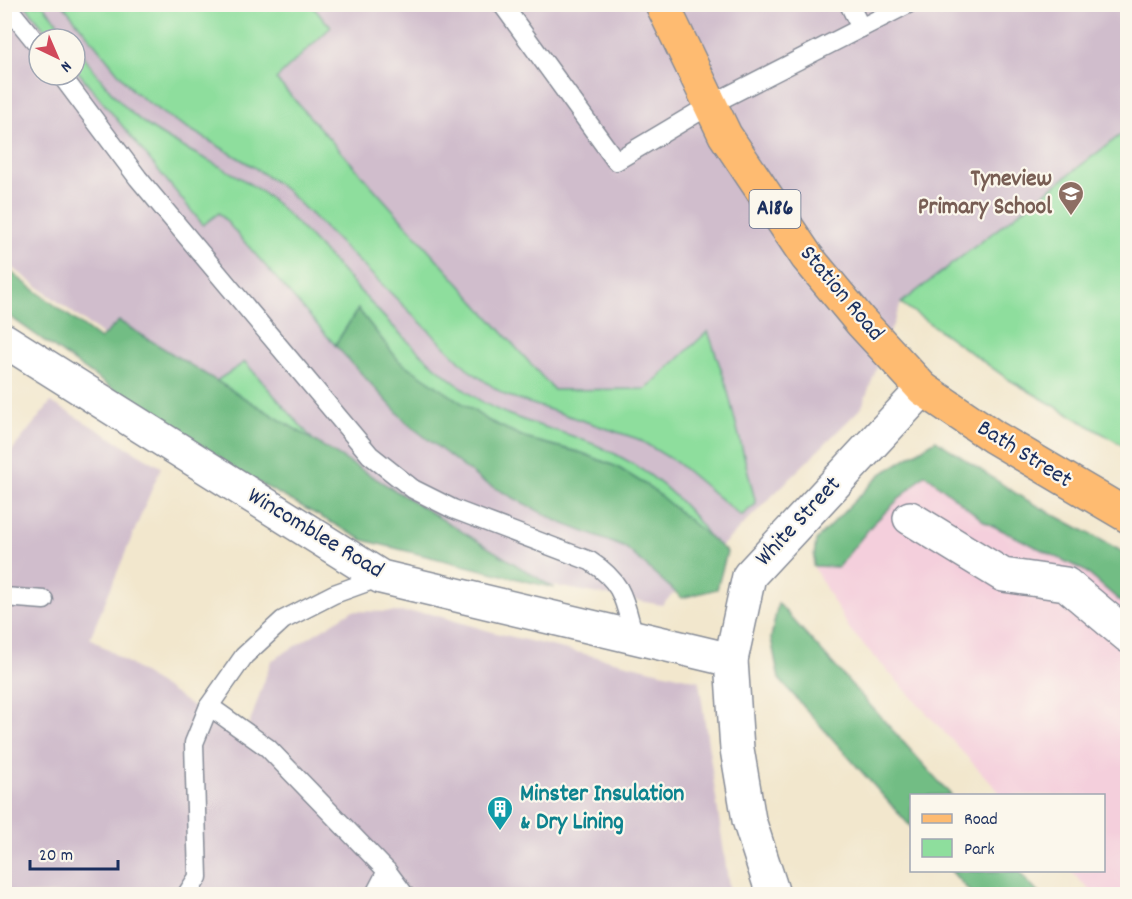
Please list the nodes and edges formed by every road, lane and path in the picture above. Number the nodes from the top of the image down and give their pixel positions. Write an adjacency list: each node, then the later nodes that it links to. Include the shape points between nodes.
1 (5, 4): 7 (lane)
2 (502, 4): 9 (lane, via 616,161)
3 (662, 4): 9 (main road, Station Road / A186)
4 (849, 4): 6 (lane)
5 (908, 4): 6 (lane)
6 (861, 28): 9 (lane)
7 (27, 31)
8 (70, 87): 18 (lane, via 138,178 370,455 412,489 590,561 609,573 622,593)
9 (711, 105): 11 (main road, Station Road / A186, via 725,135 807,257)
10 (4, 340): 14 (street, Wincomblee Road)
11 (923, 389): 12 (main road, Bath Street / A186, via 994,437); 19 (street, White Street, via 749,576)
12 (1128, 516)
13 (910, 518): 17 (street, via 1003,575 1066,584)
14 (381, 577): 18 (street, Wincomblee Road); 20 (lane, via 334,594 283,620 244,656)
15 (4, 597): 16 (lane)
16 (44, 600)
17 (1128, 636)
18 (634, 637): 19 (street, Wincomblee Road)
19 (731, 660): 25 (street, White Street, via 737,749 749,820)
20 (209, 706): 21 (lane, via 268,748); 22 (lane, via 194,743 198,877)
21 (387, 871): 23 (lane); 24 (lane)
22 (187, 894)
23 (375, 894)
24 (404, 894)
25 (773, 894)

